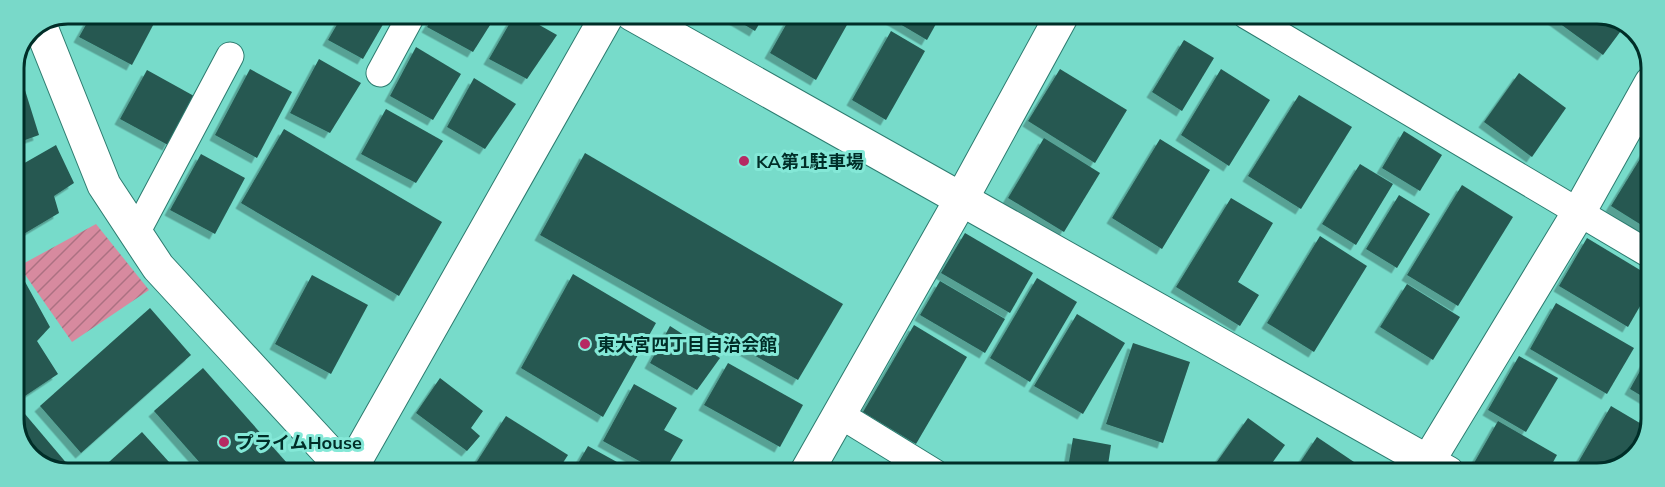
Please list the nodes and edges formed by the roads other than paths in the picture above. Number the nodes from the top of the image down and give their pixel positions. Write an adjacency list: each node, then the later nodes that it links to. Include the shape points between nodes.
1 (407, 24): 8 (lane)
2 (602, 24): 16 (street)
3 (650, 24): 10 (street)
4 (1057, 24): 10 (street)
5 (1260, 24): 11 (lane)
6 (43, 32): 12 (street, via 104,185)
7 (230, 56): 12 (lane)
8 (380, 73)
9 (1641, 101): 11 (street)
10 (962, 198): 14 (street); 19 (street)
11 (1579, 212): 13 (lane); 20 (street)
12 (136, 233): 15 (street, via 158,267)
13 (1641, 250)
14 (839, 414): 17 (street); 18 (lane)
15 (340, 463)
16 (353, 463)
17 (812, 463)
18 (918, 463)
19 (1421, 463)
20 (1437, 463)

